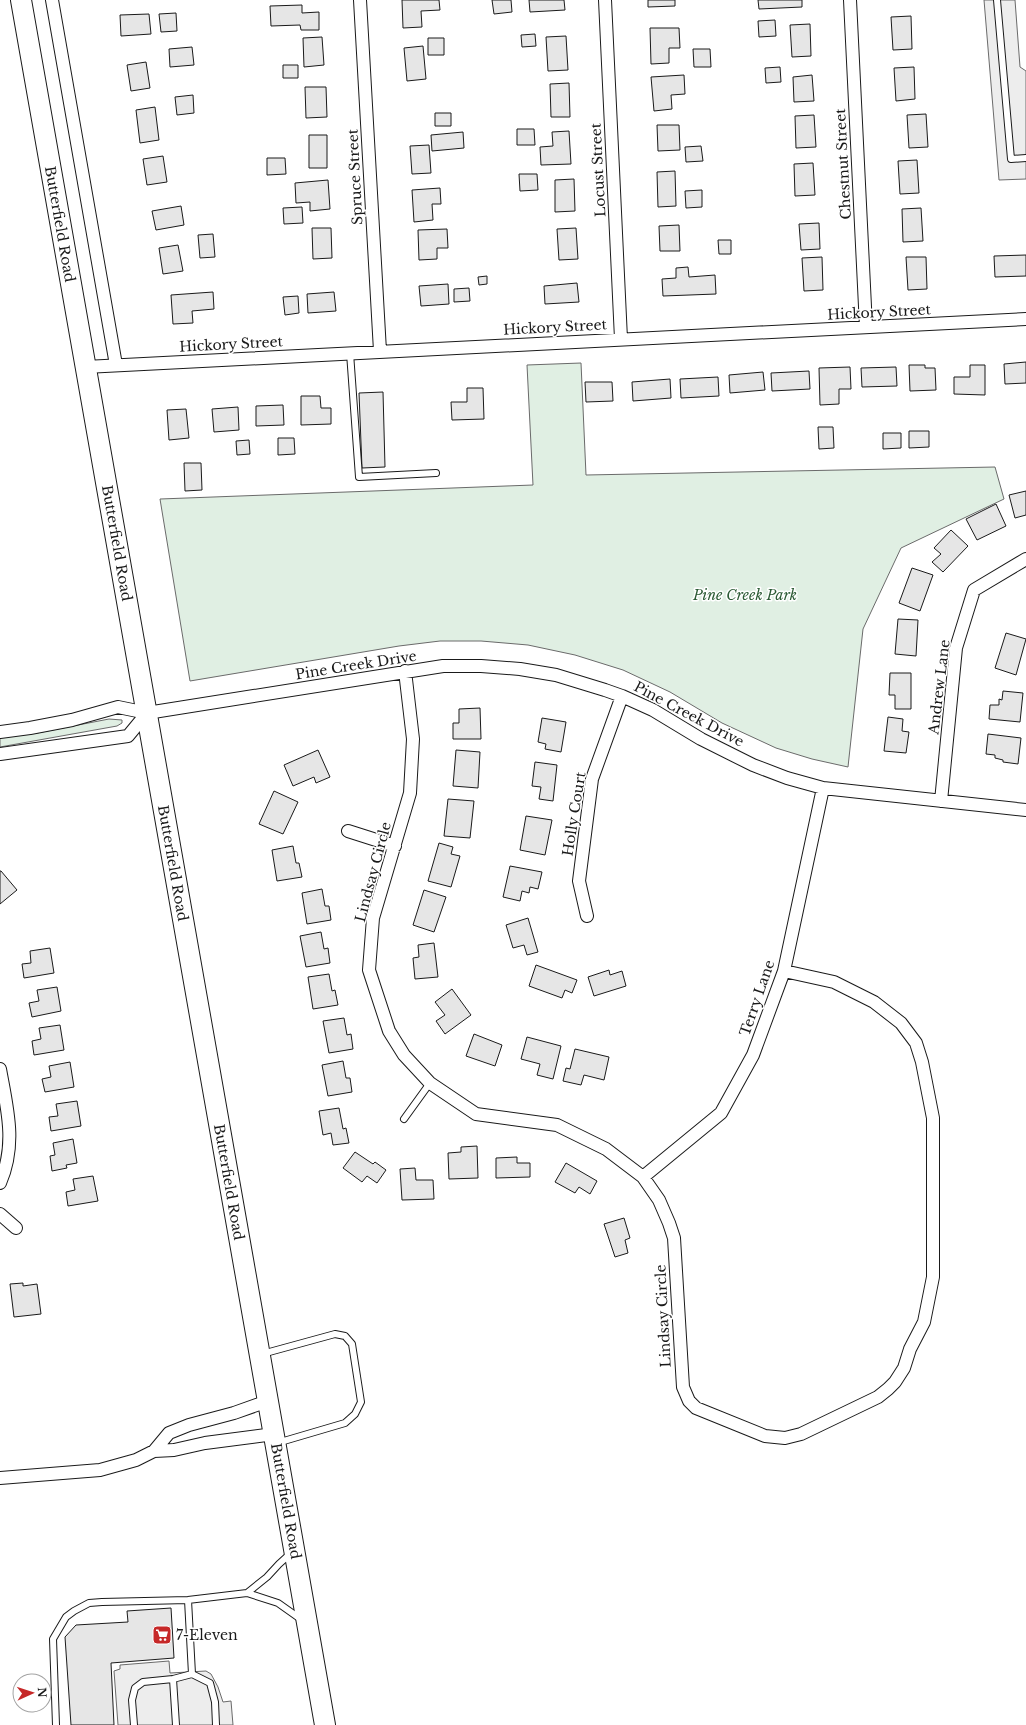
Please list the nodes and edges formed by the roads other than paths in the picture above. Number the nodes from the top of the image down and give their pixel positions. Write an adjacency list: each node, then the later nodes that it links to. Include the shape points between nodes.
1 (21, 0): 14 (main road, Butterfield Road)
2 (52, 0): 13 (street)
3 (360, 0): 11 (street, Spruce Street)
4 (605, 0): 10 (street, Locust Street)
5 (850, 0): 9 (street, Chestnut Street)
6 (997, 0): 7 (lane, via 1011,159)
7 (1026, 158)
8 (1026, 319): 9 (street, Hickory Street)
9 (866, 327): 10 (street, Hickory Street)
10 (620, 339): 11 (street, Hickory Street)
11 (380, 351): 12 (street, Hickory Street)
12 (350, 353): 13 (street, Hickory Street); 15 (lane, via 359,477)
13 (116, 365): 14 (street, Hickory Street)
14 (85, 367): 19 (main road, Butterfield Road)
15 (436, 473)
16 (1026, 559): 23 (street, Andrew Lane, via 974,590 956,648)
17 (405, 671): 18 (street, Pine Creek Drive, via 443,666 520,669 556,675); 19 (street, Pine Creek Drive); 26 (street, Lindsay Circle, via 413,739 410,793)
18 (622, 696): 22 (street, Pine Creek Drive, via 653,710 701,739 753,765); 27 (street, Holly Court, via 592,779 579,881)
19 (147, 713): 20 (street, Pine Creek Drive, via 118,707 72,720); 21 (street, via 128,736); 36 (main road, Butterfield Road)
20 (0, 732)
21 (0, 754)
22 (823, 788): 23 (street, Pine Creek Drive); 28 (street, Terry Lane)
23 (941, 801): 24 (street, Pine Creek Drive)
24 (1026, 810)
25 (348, 831): 26 (street)
26 (395, 846): 30 (street, Lindsay Circle, via 373,918 370,970 389,1031 404,1055)
27 (587, 916)
28 (784, 971): 32 (street, Terry Lane, via 753,1055 720,1113); 32 (street, Lindsay Circle, via 834,982 874,1002 901,1023 916,1043 922,1062 933,1118 934,1277 924,1322 910,1349 904,1368 895,1382 878,1397 817,1427 785,1438 765,1436 696,1408 689,1401 683,1387 680,1368 674,1238 659,1200)
29 (0, 1069): 33 (street, via 10,1137 8,1158)
30 (430, 1083): 31 (lane); 32 (street, Lindsay Circle, via 476,1114 557,1124 606,1149)
31 (404, 1119)
32 (643, 1177)
33 (0, 1183)
34 (0, 1214): 35 (street)
35 (16, 1228)
36 (260, 1355): 37 (main road, Butterfield Road); 38 (lane, via 335,1334 345,1336 352,1344 361,1402 355,1414 345,1423)
37 (268, 1400): 38 (main road, Butterfield Road); 39 (street, via 170,1433)
38 (275, 1439): 39 (street, via 205,1442 174,1450); 41 (main road, Butterfield Road)
39 (154, 1451): 40 (street, via 136,1460 100,1470)
40 (0, 1478)
41 (295, 1550): 42 (lane); 44 (main road, Butterfield Road)
42 (247, 1593): 43 (lane); 44 (lane, via 278,1603)
43 (188, 1600): 45 (lane); 47 (lane, via 89,1603 66,1617 53,1638)
44 (307, 1623): 51 (main road, Butterfield Road)
45 (192, 1674): 46 (lane); 50 (lane, via 210,1683 215,1702)
46 (173, 1679): 48 (lane, via 144,1682 135,1688 132,1700); 49 (lane)
47 (56, 1725)
48 (134, 1725)
49 (176, 1725)
50 (216, 1725)
51 (325, 1725)

